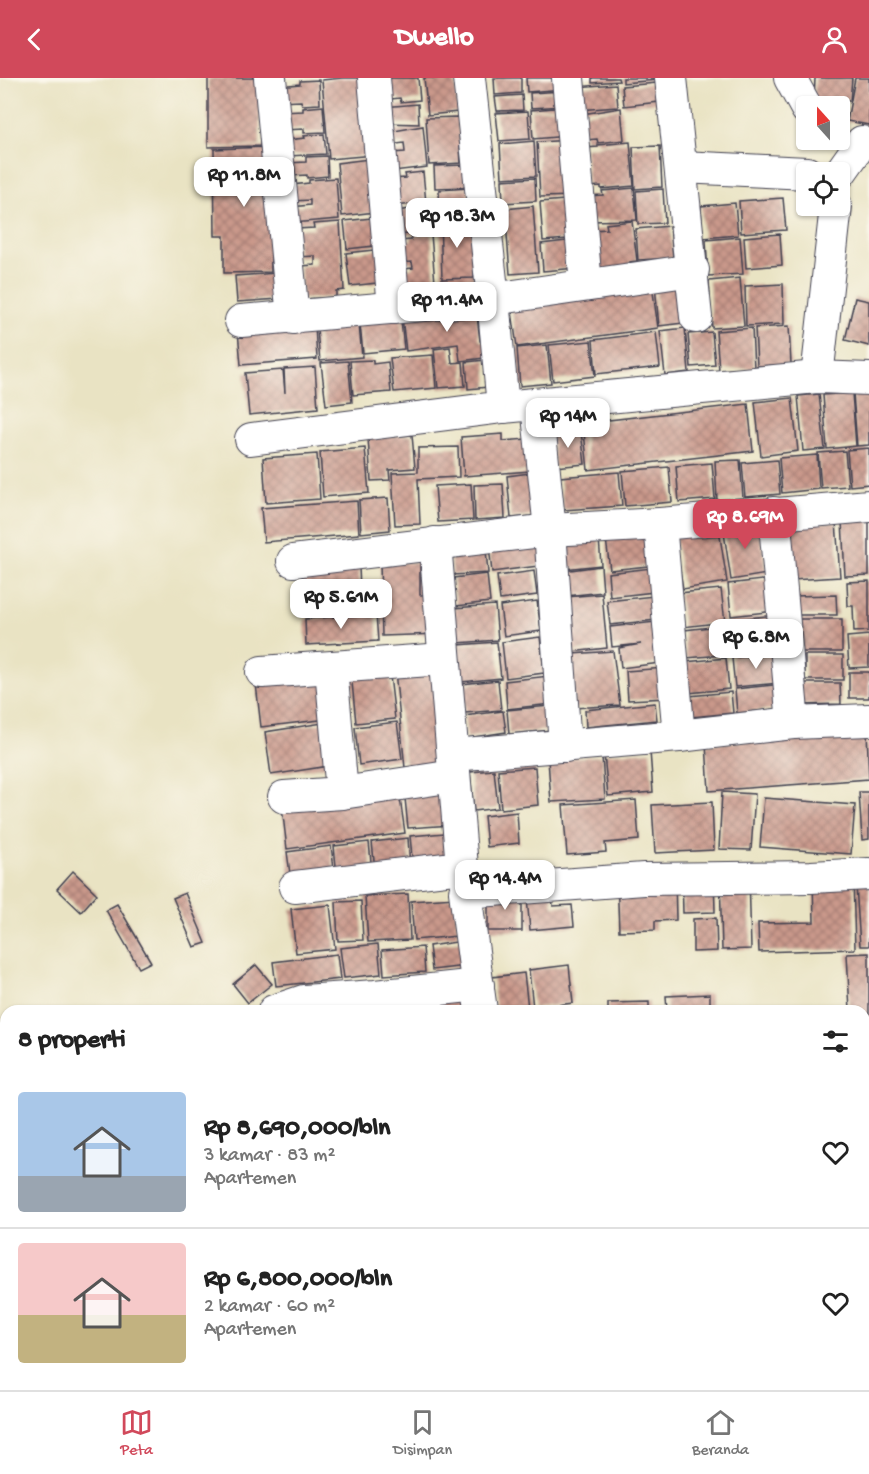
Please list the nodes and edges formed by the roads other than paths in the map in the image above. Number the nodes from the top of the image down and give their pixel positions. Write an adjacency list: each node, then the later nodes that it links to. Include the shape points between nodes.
1 (270, 78): 18 (street)
2 (375, 78): 16 (street)
3 (469, 78): 15 (street)
4 (568, 78): 14 (street)
5 (671, 78): 10 (street)
6 (790, 78): 7 (street)
7 (800, 96)
8 (857, 138): 9 (street)
9 (845, 162)
10 (681, 167): 11 (street); 13 (street)
11 (796, 172)
12 (835, 216): 20 (street)
13 (693, 270): 14 (street); 17 (street)
14 (586, 285): 15 (street)
15 (493, 299): 16 (street); 23 (street)
16 (394, 308): 18 (street)
17 (696, 317)
18 (293, 318): 19 (street)
19 (241, 321)
20 (817, 377): 21 (street); 22 (street)
21 (869, 379)
22 (537, 405): 23 (street); 28 (street)
23 (502, 407): 24 (street)
24 (251, 439)
25 (869, 506): 26 (street)
26 (774, 513): 27 (street); 35 (street)
27 (660, 524): 28 (street); 36 (street)
28 (550, 530): 29 (street); 37 (street)
29 (435, 543): 30 (street); 31 (street)
30 (293, 561)
31 (444, 659): 32 (street); 38 (street)
32 (331, 668): 33 (street); 39 (street)
33 (262, 672)
34 (869, 720): 35 (street)
35 (793, 723): 36 (street)
36 (679, 736): 37 (street)
37 (565, 746): 38 (street)
38 (454, 766): 39 (street); 42 (street, via 462,867)
39 (342, 793): 40 (street)
40 (284, 797)
41 (869, 874): 43 (street, via 644,879 465,892)
42 (295, 887)
43 (479, 998): 44 (street)
44 (376, 1004): 45 (street, via 304,1001)
45 (292, 1005)

